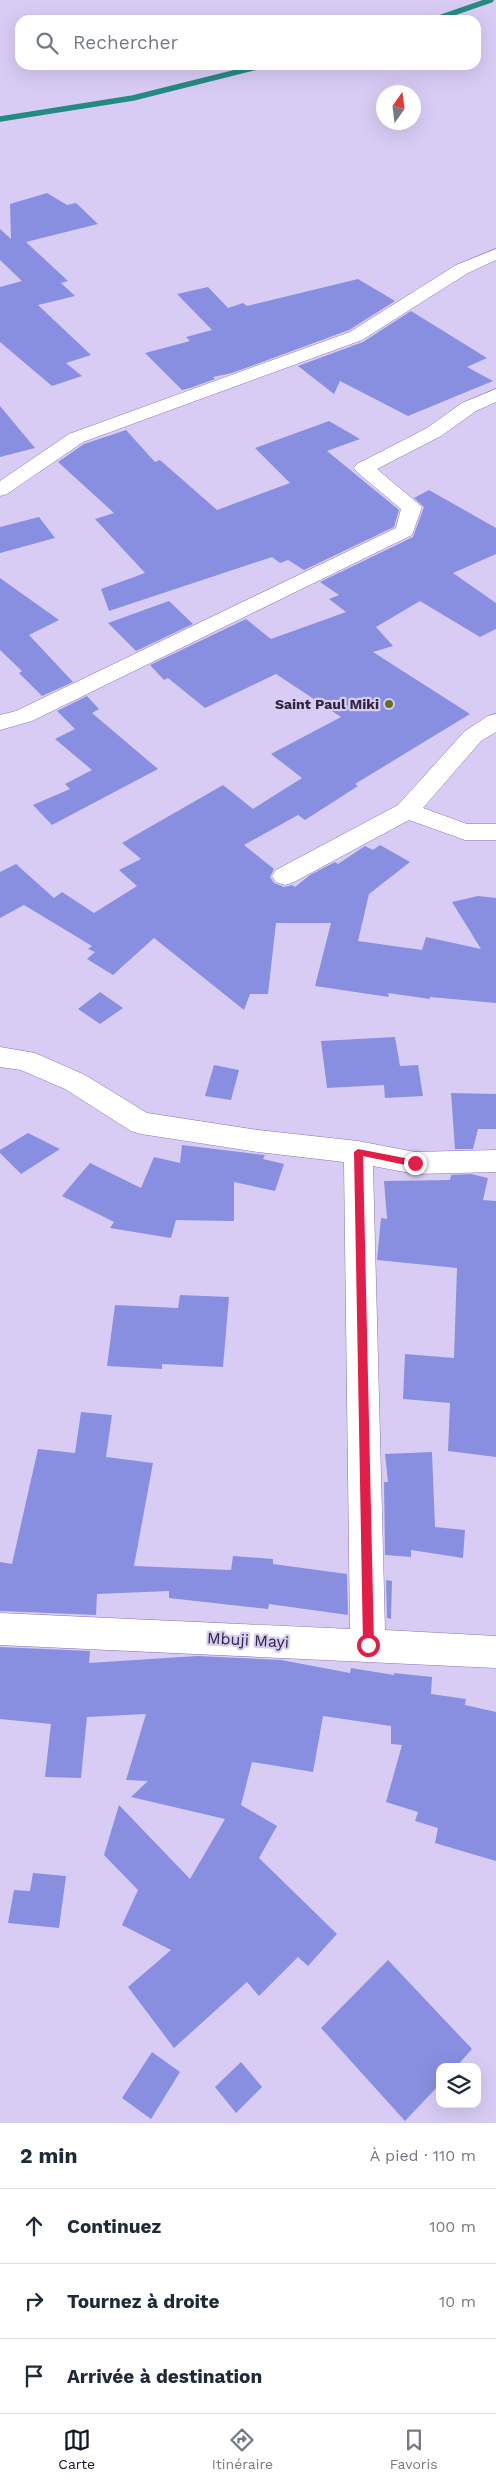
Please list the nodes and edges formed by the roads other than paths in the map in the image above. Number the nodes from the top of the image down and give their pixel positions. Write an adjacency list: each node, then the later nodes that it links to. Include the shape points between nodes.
1 (496, 254): 3 (street, via 462,269 356,336 76,438 48,454 31,470)
2 (496, 395): 5 (street, via 364,468 412,507 405,531 24,716)
3 (0, 490)
4 (496, 721): 6 (street, via 473,736)
5 (0, 723)
6 (407, 811): 7 (street, via 465,832); 8 (street)
7 (496, 832)
8 (285, 876)
9 (0, 1057): 10 (street, via 25,1060 75,1082 141,1123)
10 (358, 1152): 11 (street, via 415,1163); 13 (street)
11 (496, 1162)
12 (0, 1629): 13 (street, Mbuji Mayi)
13 (368, 1645): 14 (street, Mbuji Mayi)
14 (496, 1652)

